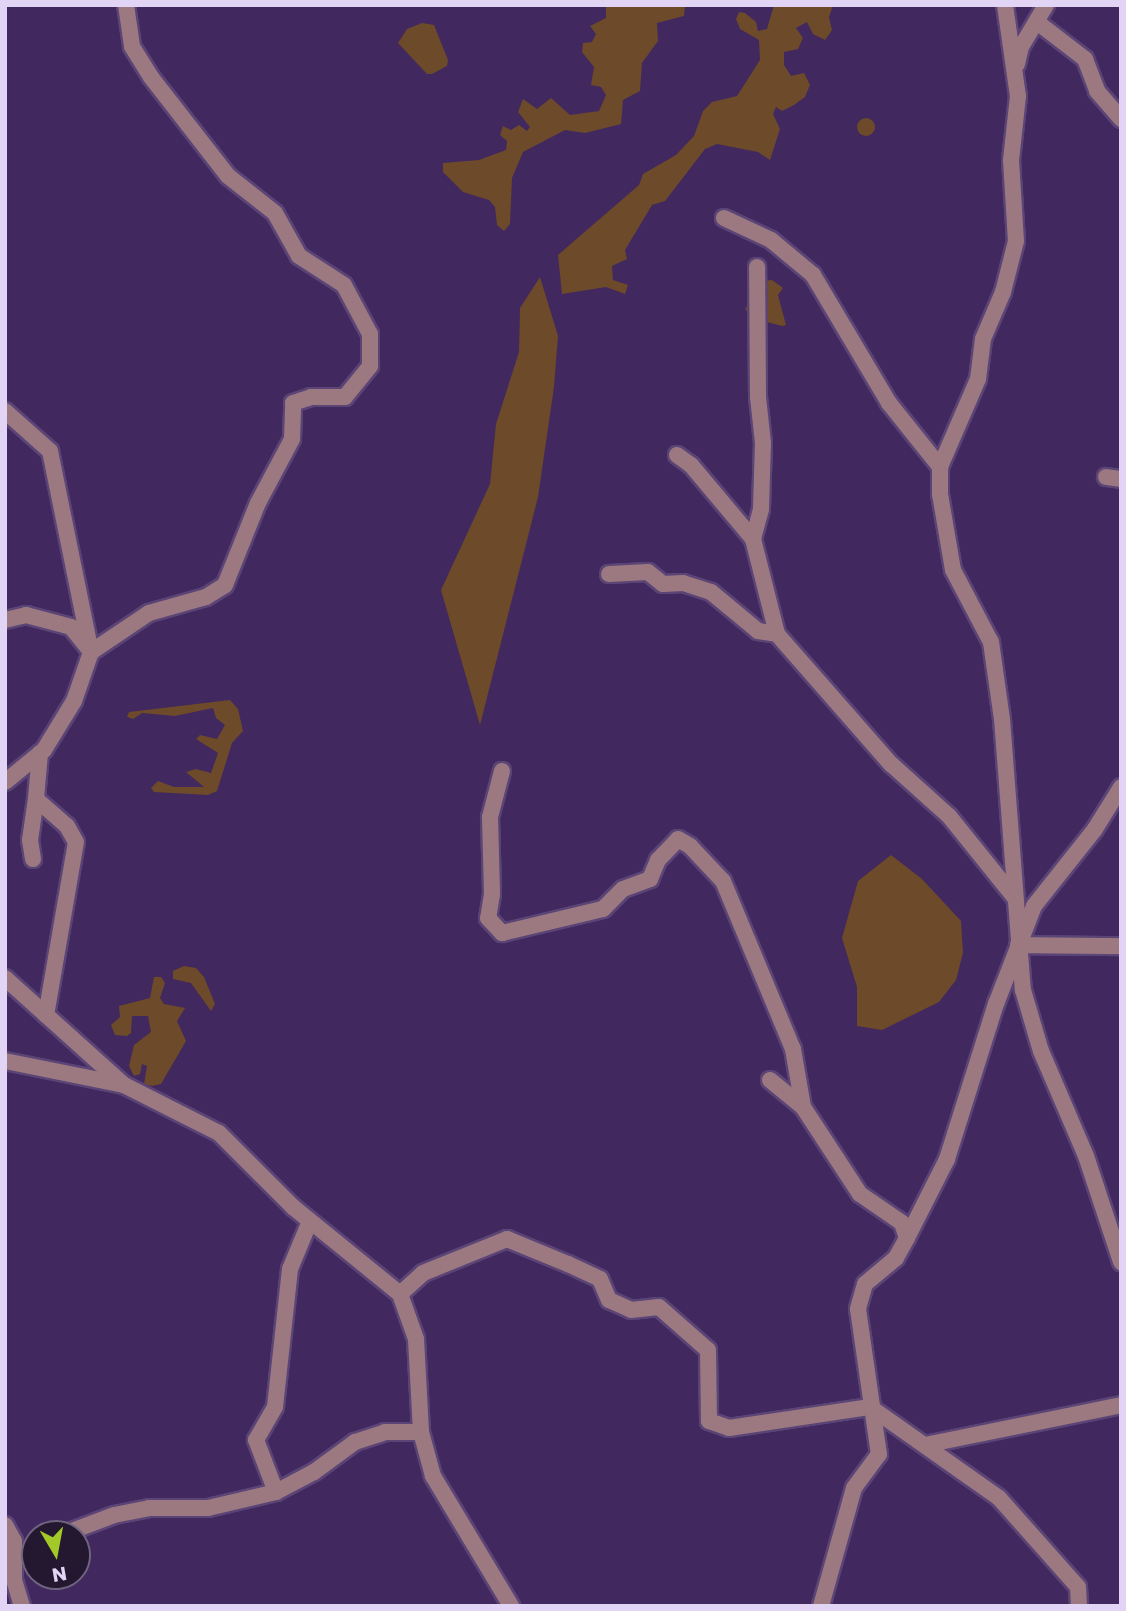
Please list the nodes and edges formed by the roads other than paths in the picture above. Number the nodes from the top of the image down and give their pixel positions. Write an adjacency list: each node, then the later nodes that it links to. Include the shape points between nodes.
1 (126, 5): 16 (street, via 132,46 150,77 228,176 275,213 299,256 344,285 370,334 370,366 345,397 293,403 292,439 258,503 225,584 206,597 149,613)
2 (1004, 5): 5 (street)
3 (1046, 5): 4 (street)
4 (1037, 22): 5 (street, via 1021,47); 6 (street, via 1085,59 1097,91)
5 (1017, 69): 11 (street, via 1011,160 1016,220 1013,258 983,339 978,379)
6 (1121, 119)
7 (724, 218): 11 (street, via 771,240 814,275 890,403)
8 (757, 267): 12 (street, via 763,443 761,509)
9 (5, 411): 16 (street, via 50,451)
10 (677, 455): 12 (street, via 691,465)
11 (940, 467): 23 (street, via 953,570 991,642)
12 (753, 538): 15 (street)
13 (610, 574): 15 (street, via 648,572 663,584 684,583 710,592 758,631)
14 (5, 620): 16 (street, via 26,615 71,627)
15 (777, 634): 23 (street, via 891,764 949,816)
16 (91, 652): 17 (street, via 74,701)
17 (40, 754): 19 (street); 21 (street)
18 (502, 771): 31 (street, via 491,817 488,918 502,933 603,909 623,889 650,878 658,860 678,839 690,846 723,881 793,1049)
19 (5, 782)
20 (1121, 787): 24 (street, via 1095,829 1034,906)
21 (36, 799): 22 (street, via 30,841); 27 (street, via 67,826 76,842)
22 (33, 859)
23 (1016, 898): 24 (street)
24 (1018, 945): 25 (street); 33 (street, via 947,1160); 34 (street, via 1023,990 1041,1051 1086,1156)
25 (1121, 946)
26 (5, 978): 27 (street)
27 (46, 1015): 30 (street)
28 (5, 1061): 30 (street)
29 (770, 1080): 31 (street)
30 (124, 1085): 32 (street, via 219,1133)
31 (803, 1107): 33 (street, via 860,1194 902,1223)
32 (310, 1221): 35 (street); 40 (street, via 290,1269 275,1407 256,1440)
33 (907, 1238): 37 (street, via 896,1258 865,1283 858,1309)
34 (1121, 1262)
35 (400, 1294): 37 (street, via 423,1273 507,1239 600,1279 609,1300 631,1310 659,1307 708,1350 709,1421 729,1428); 38 (street, via 416,1339)
36 (1121, 1405): 39 (street)
37 (870, 1407): 39 (street); 47 (street, via 878,1454 854,1488)
38 (421, 1432): 40 (street, via 385,1432 355,1442); 46 (street, via 433,1476)
39 (925, 1445): 48 (street, via 999,1498 1078,1587)
40 (276, 1492): 41 (street, via 208,1508 149,1508)
41 (91, 1524)
42 (5, 1525): 44 (street, via 14,1541)
43 (21, 1555): 44 (street)
44 (15, 1558): 45 (street, via 14,1580)
45 (22, 1606)
46 (511, 1606)
47 (821, 1606)
48 (1079, 1606)

